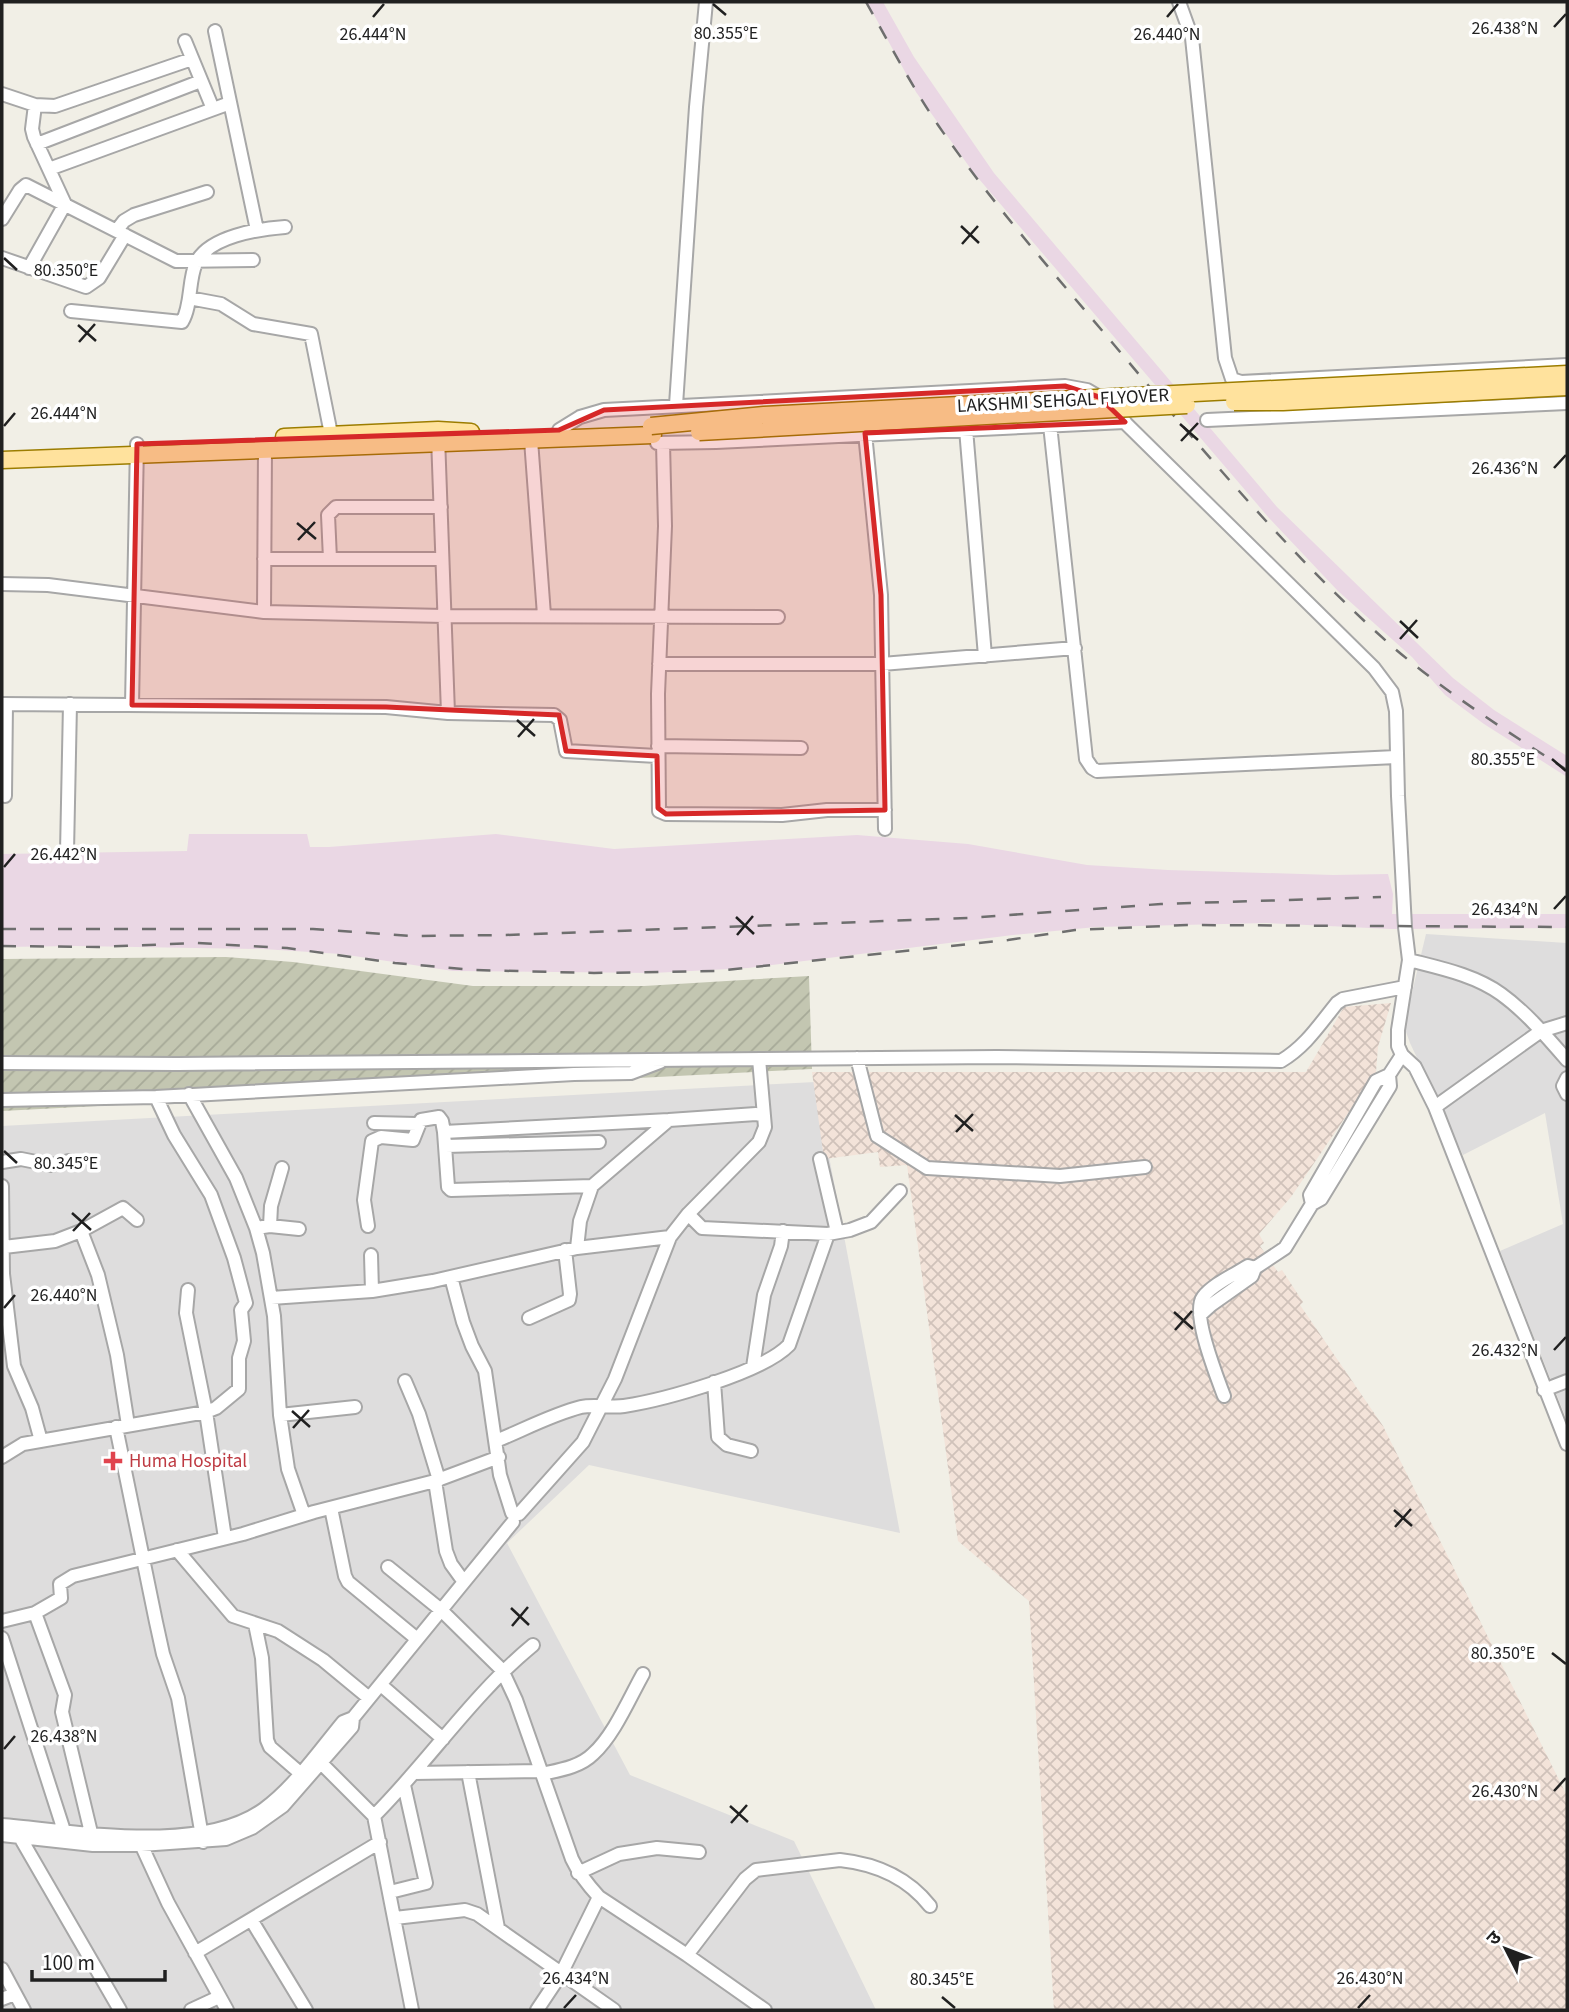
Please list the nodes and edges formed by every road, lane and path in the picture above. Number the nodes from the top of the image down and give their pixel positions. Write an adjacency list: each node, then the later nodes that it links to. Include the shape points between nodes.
1 (706, 2): 29 (street)
2 (1179, 2): 25 (street, via 1192,38 1226,363 1232,379)
3 (215, 31): 8 (street)
4 (185, 41): 5 (street)
5 (192, 58): 6 (street); 9 (street, via 55,106)
6 (201, 81): 10 (street); 11 (street)
7 (2, 94): 9 (street)
8 (230, 103): 10 (street); 17 (street)
9 (35, 106): 11 (street, via 32,129)
10 (213, 109): 12 (street)
11 (37, 144): 12 (street)
12 (49, 169): 14 (street)
13 (207, 192): 18 (street, via 128,218)
14 (65, 204): 15 (street, via 26,185); 18 (street); 22 (street)
15 (2, 219)
16 (285, 227): 17 (street)
17 (257, 230): 21 (street, via 220,242)
18 (121, 232): 21 (street, via 176,261); 22 (street, via 99,278 86,287)
19 (2, 257): 22 (street)
20 (253, 260): 21 (street)
21 (197, 262): 23 (street)
22 (29, 268)
23 (189, 298): 24 (street, via 184,318 177,323); 37 (street, via 221,304 254,324 311,334)
24 (71, 311)
25 (1567, 365)
26 (1567, 374): 36 (main road, LAKSHMI SEHGAL FLYOVER, bridge, via 764,415)
27 (1567, 387): 36 (main road, LAKSHMI SEHGAL FLYOVER, bridge)
28 (1567, 403): 30 (street)
29 (676, 405): 31 (street, via 1065,386 1099,397); 34 (street, via 604,410 580,416)
30 (1207, 420)
31 (1125, 422): 32 (street); 65 (street, via 1385,680 1396,711)
32 (1050, 425): 33 (street); 55 (street)
33 (966, 429): 35 (street); 56 (street)
34 (559, 430): 36 (main road, LAKSHMI SEHGAL FLYOVER); 38 (main road, LAKSHMI SEHGAL FLYOVER)
35 (865, 433): 36 (street, via 716,442); 58 (street, via 881,595)
36 (656, 434): 39 (main road, LAKSHMI SEHGAL FLYOVER); 53 (street, via 665,526)
37 (331, 435): 38 (main road); 40 (main road)
38 (438, 436): 39 (main road, LAKSHMI SEHGAL FLYOVER); 41 (main road); 44 (street)
39 (531, 440): 51 (street)
40 (137, 449): 41 (main road); 42 (main road); 43 (main road); 49 (street)
41 (265, 449): 45 (street)
42 (2, 450)
43 (2, 460)
44 (441, 507): 46 (street, via 332,509 328,515); 47 (street)
45 (264, 559): 46 (street); 50 (street)
46 (330, 559): 47 (street)
47 (442, 559): 52 (street)
48 (2, 584): 49 (street)
49 (135, 596): 50 (street); 61 (street)
50 (264, 612): 52 (street)
51 (544, 615): 52 (street); 53 (street)
52 (444, 616): 62 (street)
53 (661, 616): 54 (street); 57 (street)
54 (778, 617)
55 (1075, 648): 56 (street); 65 (street, via 1086,759 1097,771)
56 (985, 656): 58 (street)
57 (659, 663): 58 (street); 64 (street)
58 (882, 664): 67 (street)
59 (4, 704): 60 (street); 66 (street)
60 (70, 704): 61 (street); 69 (street)
61 (132, 705): 62 (street, via 386,706)
62 (448, 713): 64 (street, via 554,715 566,751)
63 (801, 748): 64 (street)
64 (657, 751): 67 (street, via 658,808 666,814)
65 (1396, 757): 70 (street)
66 (5, 796)
67 (885, 810): 68 (street)
68 (885, 830)
69 (67, 852)
70 (1409, 960): 71 (street); 73 (street, via 1491,988)
71 (1405, 987): 74 (street, via 1398,1030); 75 (street, via 1343,999 1308,1041 1281,1061)
72 (1567, 1023): 73 (street)
73 (1541, 1031): 78 (street); 85 (street)
74 (1402, 1055): 85 (street, via 1415,1067); 126 (street, via 1389,1075 1390,1087 1285,1248 1200,1315)
75 (857, 1058): 76 (street); 96 (street, via 877,1136 923,1166 1060,1176)
76 (759, 1059): 77 (street); 86 (street)
77 (663, 1060): 79 (street); 81 (street, via 631,1073)
78 (1567, 1060)
79 (2, 1063)
80 (1567, 1078): 82 (street, via 1563,1086)
81 (189, 1094): 83 (street); 106 (street, via 236,1178)
82 (1567, 1094)
83 (156, 1097): 84 (street); 129 (street, via 211,1195 246,1303 241,1310 244,1341 239,1390)
84 (2, 1100)
85 (1435, 1107): 125 (street)
86 (764, 1116): 87 (street); 102 (street, via 759,1142)
87 (668, 1120): 90 (street); 100 (street)
88 (374, 1123): 89 (street)
89 (418, 1124): 90 (street, via 439,1117); 105 (street, via 413,1140 381,1137 372,1141 364,1200)
90 (444, 1132): 92 (street)
91 (599, 1142): 92 (street)
92 (446, 1146): 100 (street, via 448,1187 455,1191)
93 (820, 1159): 110 (street)
94 (69, 1161): 95 (street, via 51,1165 21,1159)
95 (4, 1162): 98 (street, via 7,1175)
96 (1146, 1167)
97 (282, 1168): 104 (street)
98 (2, 1180)
99 (2, 1186): 112 (street)
100 (592, 1186): 113 (street)
101 (900, 1191): 110 (street, via 871,1222)
102 (688, 1214): 109 (street, via 702,1228); 111 (street)
103 (138, 1220): 108 (street, via 122,1208)
104 (270, 1226): 106 (street); 107 (street)
105 (368, 1226)
106 (256, 1228): 118 (street)
107 (299, 1229)
108 (81, 1230): 112 (street, via 55,1241); 131 (street, via 98,1275 117,1355)
109 (783, 1231): 110 (street); 121 (street, via 764,1295)
110 (833, 1233): 121 (street, via 789,1345)
111 (670, 1237): 113 (street); 127 (street)
112 (4, 1247): 120 (street)
113 (571, 1249): 115 (street); 119 (street, via 569,1300)
114 (371, 1255): 117 (street)
115 (451, 1276): 117 (street); 133 (street, via 463,1322 485,1371)
116 (188, 1290): 129 (street, via 186,1313)
117 (372, 1291): 118 (street)
118 (271, 1298): 130 (street)
119 (529, 1318)
120 (8, 1366): 132 (street, via 32,1408)
121 (753, 1367): 124 (street)
122 (405, 1381): 138 (street)
123 (1567, 1381): 125 (street)
124 (714, 1382): 127 (street, via 653,1401); 135 (street, via 718,1437 727,1446)
125 (1544, 1390): 134 (street)
126 (1223, 1396)
127 (601, 1406): 133 (street, via 582,1407); 141 (street, via 583,1442)
128 (355, 1407): 130 (street)
129 (206, 1412): 131 (street); 142 (street)
130 (279, 1415): 140 (street, via 288,1469)
131 (122, 1426): 132 (street); 144 (street)
132 (41, 1441): 136 (street, via 23,1444)
133 (496, 1441): 137 (street)
134 (1567, 1444)
135 (751, 1451)
136 (2, 1457)
137 (499, 1457): 138 (street); 141 (street, via 504,1491)
138 (437, 1480): 139 (street); 146 (street, via 446,1551)
139 (331, 1508): 140 (street); 151 (street, via 348,1582)
140 (304, 1515): 142 (street)
141 (515, 1516): 146 (street)
142 (225, 1538): 143 (street)
143 (177, 1550): 144 (street); 150 (street, via 230,1612)
144 (144, 1557): 148 (street, via 65,1579 59,1586 61,1598); 170 (street, via 163,1654 178,1698)
145 (388, 1567): 147 (street)
146 (464, 1582): 147 (street)
147 (441, 1610): 151 (street); 154 (street)
148 (35, 1613): 149 (street); 171 (street, via 65,1695 62,1712)
149 (2, 1621)
150 (255, 1624): 157 (street, via 278,1631 323,1660); 161 (street, via 267,1740)
151 (417, 1639): 156 (street)
152 (533, 1645): 154 (street)
153 (3, 1646): 169 (street)
154 (502, 1670): 158 (street); 163 (street)
155 (643, 1674): 163 (street, via 592,1755 572,1767)
156 (381, 1685): 157 (street); 158 (street)
157 (369, 1698): 159 (street, via 343,1723)
158 (443, 1739): 162 (street)
159 (318, 1760): 161 (street); 165 (street); 166 (street)
160 (468, 1772): 162 (street); 163 (street); 181 (street)
161 (300, 1773): 165 (street)
162 (414, 1773): 164 (street)
163 (542, 1773): 175 (street)
164 (404, 1785): 166 (street); 176 (street, via 426,1883)
165 (269, 1811): 170 (street)
166 (374, 1816): 173 (street)
167 (11, 1829): 168 (street); 169 (street); 190 (street)
168 (2, 1835)
169 (66, 1837): 171 (street)
170 (202, 1837): 172 (street)
171 (93, 1840): 172 (street)
172 (139, 1841): 182 (street)
173 (380, 1842): 176 (street); 180 (street)
174 (699, 1852): 175 (street, via 657,1848 619,1854)
175 (578, 1873): 177 (street)
176 (390, 1892): 179 (street)
177 (600, 1898): 183 (street); 185 (street)
178 (930, 1906): 183 (street, via 903,1879 851,1861 756,1870)
179 (395, 1918): 181 (street, via 465,1910); 194 (street)
180 (252, 1921): 182 (street); 193 (street)
181 (498, 1928): 185 (street)
182 (195, 1953): 187 (street)
183 (687, 1955): 197 (street)
184 (2, 1969): 186 (street)
185 (561, 1974): 195 (street); 196 (street)
186 (15, 1994): 188 (street); 189 (street)
187 (219, 1997): 191 (street); 192 (street)
188 (2, 1999)
189 (24, 2010)
190 (120, 2010)
191 (191, 2010)
192 (227, 2010)
193 (306, 2010)
194 (412, 2010)
195 (537, 2010)
196 (614, 2010)
197 (765, 2010)

